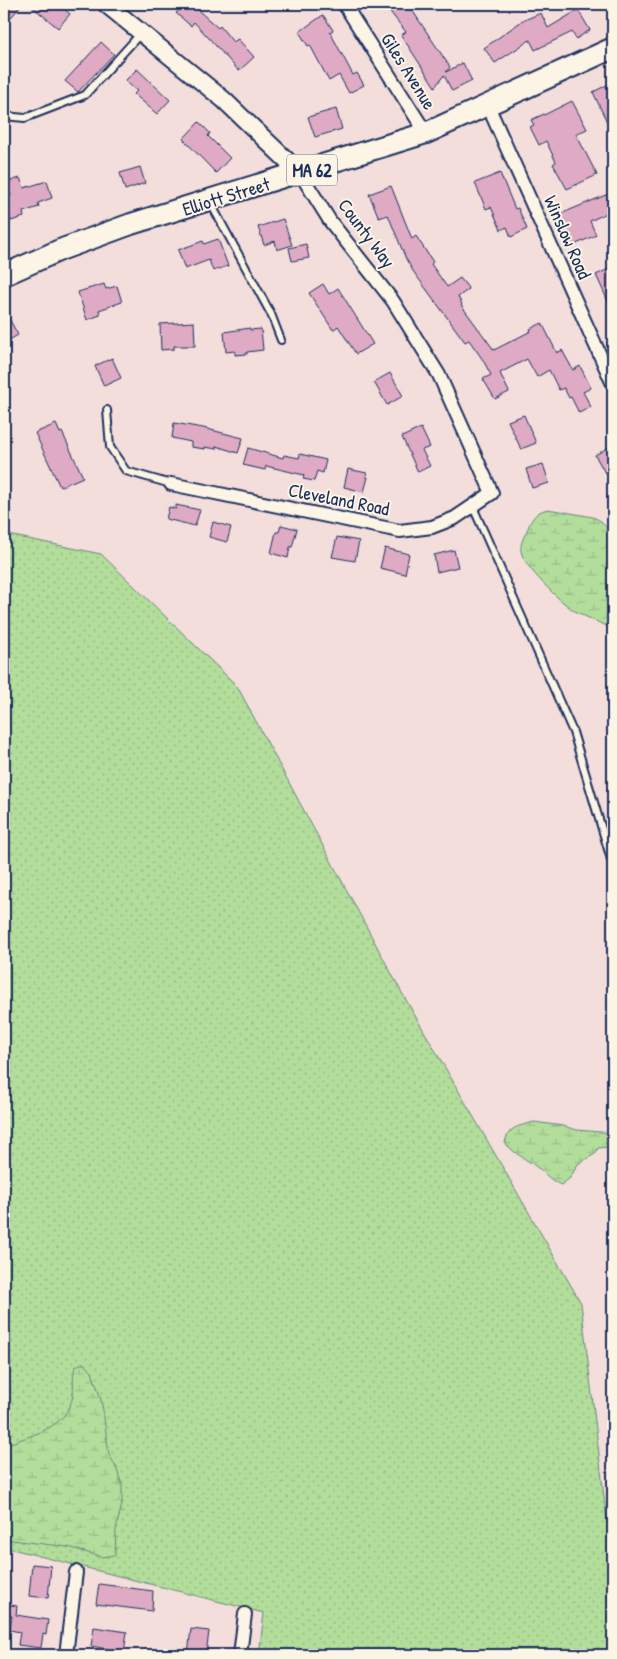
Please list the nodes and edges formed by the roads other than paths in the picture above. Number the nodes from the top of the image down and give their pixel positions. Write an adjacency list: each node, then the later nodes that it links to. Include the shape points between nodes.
1 (106, 4): 3 (street, County Way)
2 (344, 4): 7 (street, Giles Avenue)
3 (142, 32): 6 (lane, via 85,95 25,118); 8 (street, County Way, via 224,100)
4 (613, 48): 5 (main road, Elliott Street / MA 62)
5 (488, 106): 7 (main road, Elliott Street / MA 62); 12 (street, Winslow Road)
6 (4, 116)
7 (426, 133): 8 (main road, Elliott Street / MA 62)
8 (300, 173): 9 (main road, Elliott Street / MA 62); 15 (street, County Way, via 330,221 393,301 439,375)
9 (210, 200): 10 (main road, Elliott Street / MA 62, via 97,236); 11 (lane, via 271,314)
10 (4, 275)
11 (281, 340)
12 (613, 384)
13 (107, 410): 14 (lane, via 110,447 126,471)
14 (171, 484): 16 (street, Cleveland Road, via 400,531 432,527)
15 (492, 493): 16 (street, Cleveland Road)
16 (473, 507): 17 (lane, via 573,732)
17 (613, 866)
18 (76, 1572): 20 (street)
19 (245, 1614): 21 (street)
20 (66, 1655)
21 (240, 1655)

